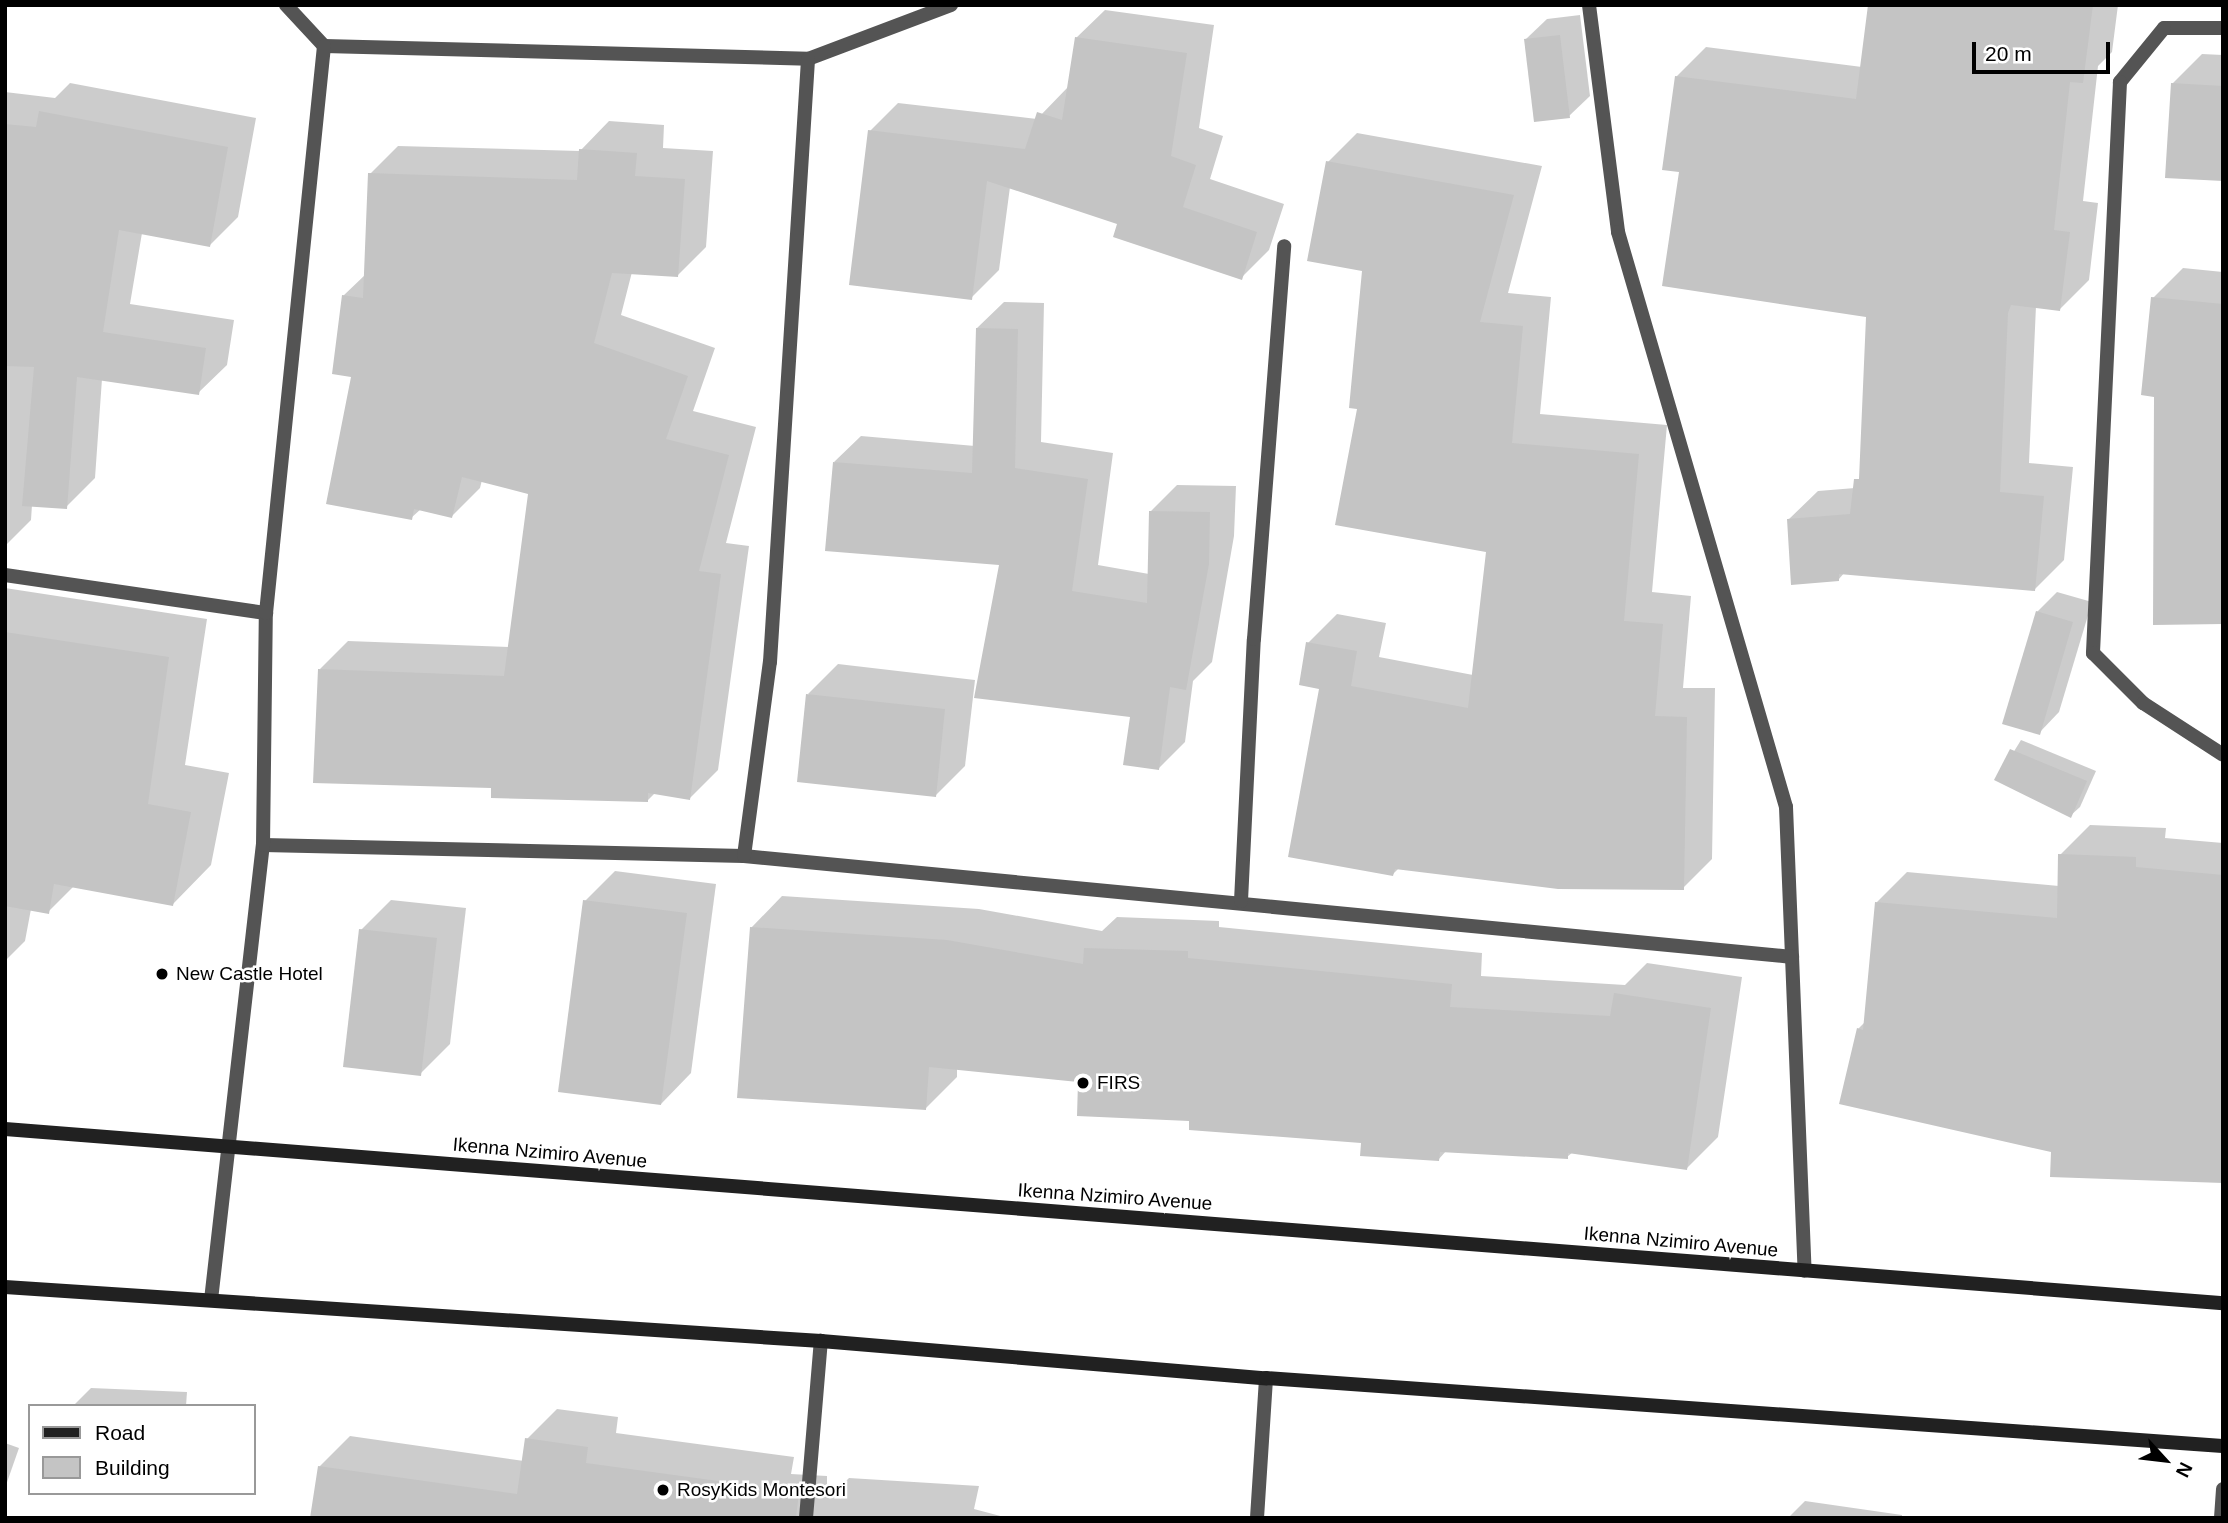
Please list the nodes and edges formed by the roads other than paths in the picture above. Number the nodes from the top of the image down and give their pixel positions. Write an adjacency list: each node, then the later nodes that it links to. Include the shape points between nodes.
1 (286, 5): 5 (street)
2 (951, 5): 6 (street)
3 (1589, 5): 14 (street, via 1618,232 1786,807)
4 (2223, 28): 10 (street, via 2164,28 2120,82 2093,653 2143,703)
5 (324, 46): 6 (street); 9 (street)
6 (808, 59): 12 (street, via 770,662)
7 (1284, 246): 13 (street, via 1254,639)
8 (5, 575): 9 (street)
9 (266, 613): 11 (street)
10 (2223, 755)
11 (263, 845): 12 (street); 16 (street)
12 (744, 856): 13 (street)
13 (1241, 901): 14 (street)
14 (1792, 957): 17 (street)
15 (5, 1129): 16 (street, Ikenna Nzimiro Avenue)
16 (229, 1146): 17 (street, Ikenna Nzimiro Avenue); 19 (street)
17 (1805, 1271): 20 (street, Ikenna Nzimiro Avenue)
18 (5, 1287): 19 (street)
19 (211, 1300): 21 (street)
20 (2223, 1303)
21 (821, 1341): 22 (street); 25 (street)
22 (1266, 1378): 23 (street); 26 (street)
23 (2223, 1446)
24 (2223, 1489): 27 (street)
25 (807, 1518)
26 (1257, 1518)
27 (2221, 1518)

